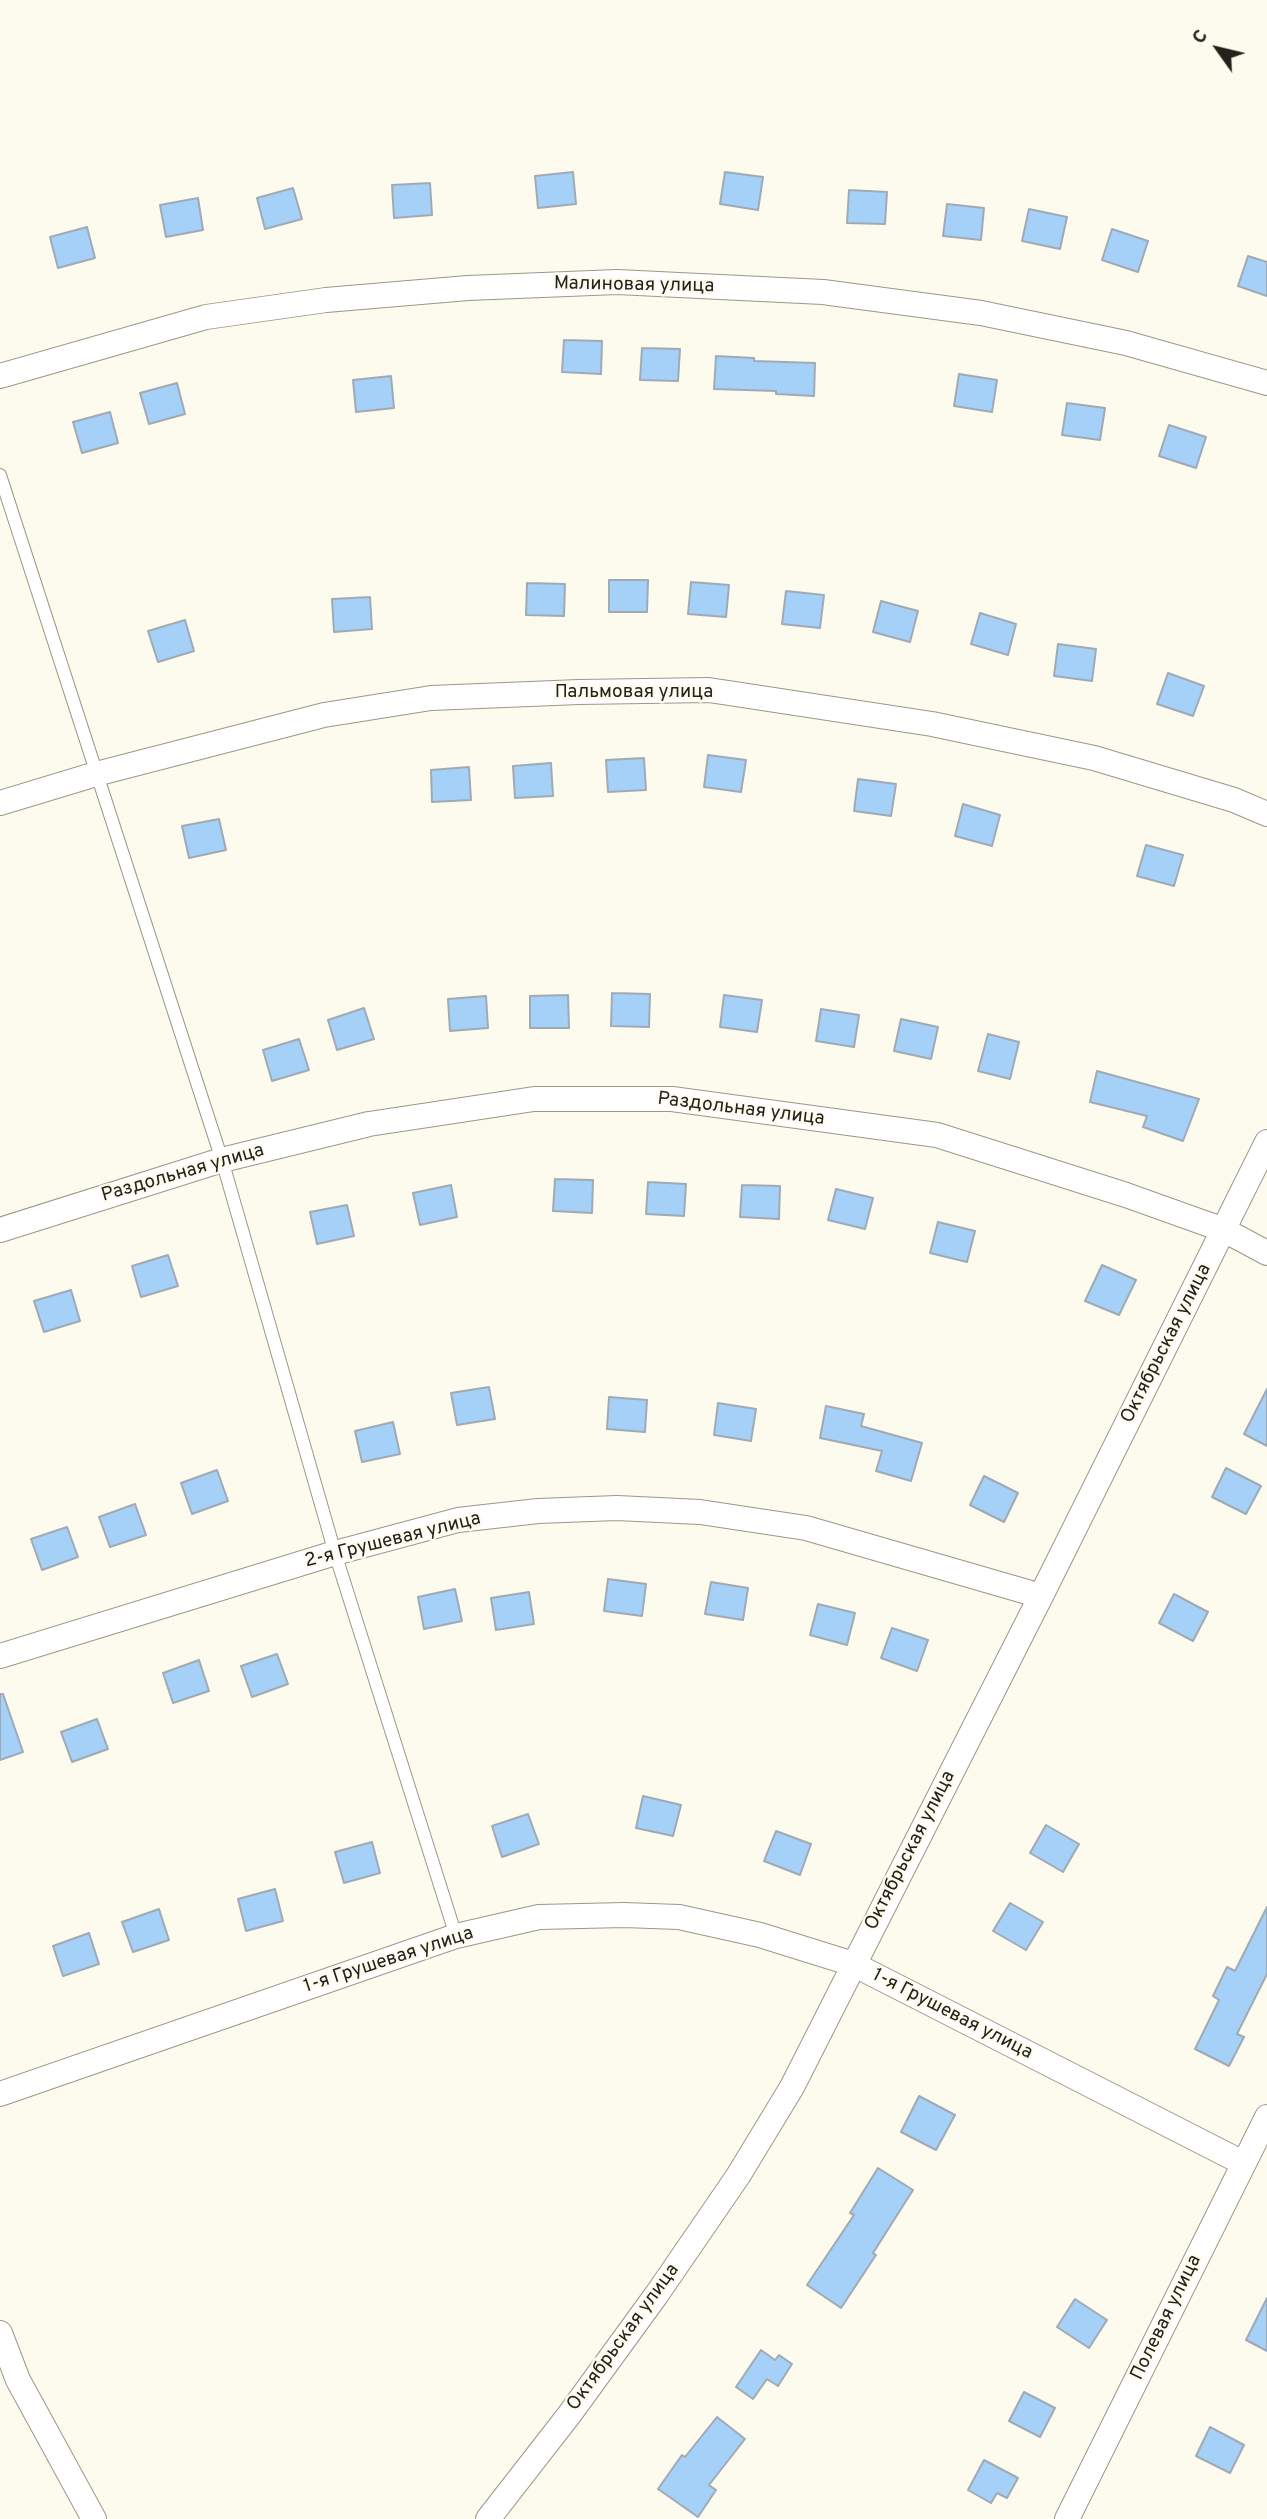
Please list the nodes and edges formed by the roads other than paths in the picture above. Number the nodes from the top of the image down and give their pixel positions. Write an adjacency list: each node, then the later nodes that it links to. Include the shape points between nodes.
1 (0, 376): 2 (street, Малиновая улица, via 206,317 326,300 617,282 823,292 981,313 1126,343)
2 (1267, 383)
3 (0, 475): 4 (lane)
4 (96, 774): 5 (street, Пальмовая улица); 6 (street, Пальмовая улица, via 324,715 431,698 709,690 932,724 1094,758); 8 (lane)
5 (0, 803)
6 (1267, 814)
7 (1267, 1142): 10 (street, Октябрьская улица)
8 (222, 1160): 9 (street, Раздольная улица); 10 (street, Раздольная улица, via 369,1124 534,1099 672,1100 937,1135); 12 (lane)
9 (0, 1230)
10 (1224, 1230): 11 (street, Раздольная улица); 13 (street, Октябрьская улица)
11 (1267, 1252)
12 (335, 1553): 13 (street, 2-я Грушевая улица, via 458,1520 538,1511 673,1511 806,1528); 14 (street, 2-я Грушевая улица); 15 (lane)
13 (1041, 1596): 16 (street, Октябрьская улица)
14 (0, 1656)
15 (456, 1936): 16 (street, 1-я Грушевая улица, via 539,1917 679,1917 760,1935); 17 (street, 1-я Грушевая улица)
16 (853, 1964): 19 (street, 1-я Грушевая улица); 22 (street, Октябрьская улица, via 792,2087 738,2176 617,2349)
17 (0, 2094)
18 (1267, 2117): 19 (street, Полевая улица)
19 (1243, 2163): 23 (street, Полевая улица)
20 (0, 2333): 21 (street, via 18,2380)
21 (94, 2519)
22 (488, 2519)
23 (1067, 2519)

